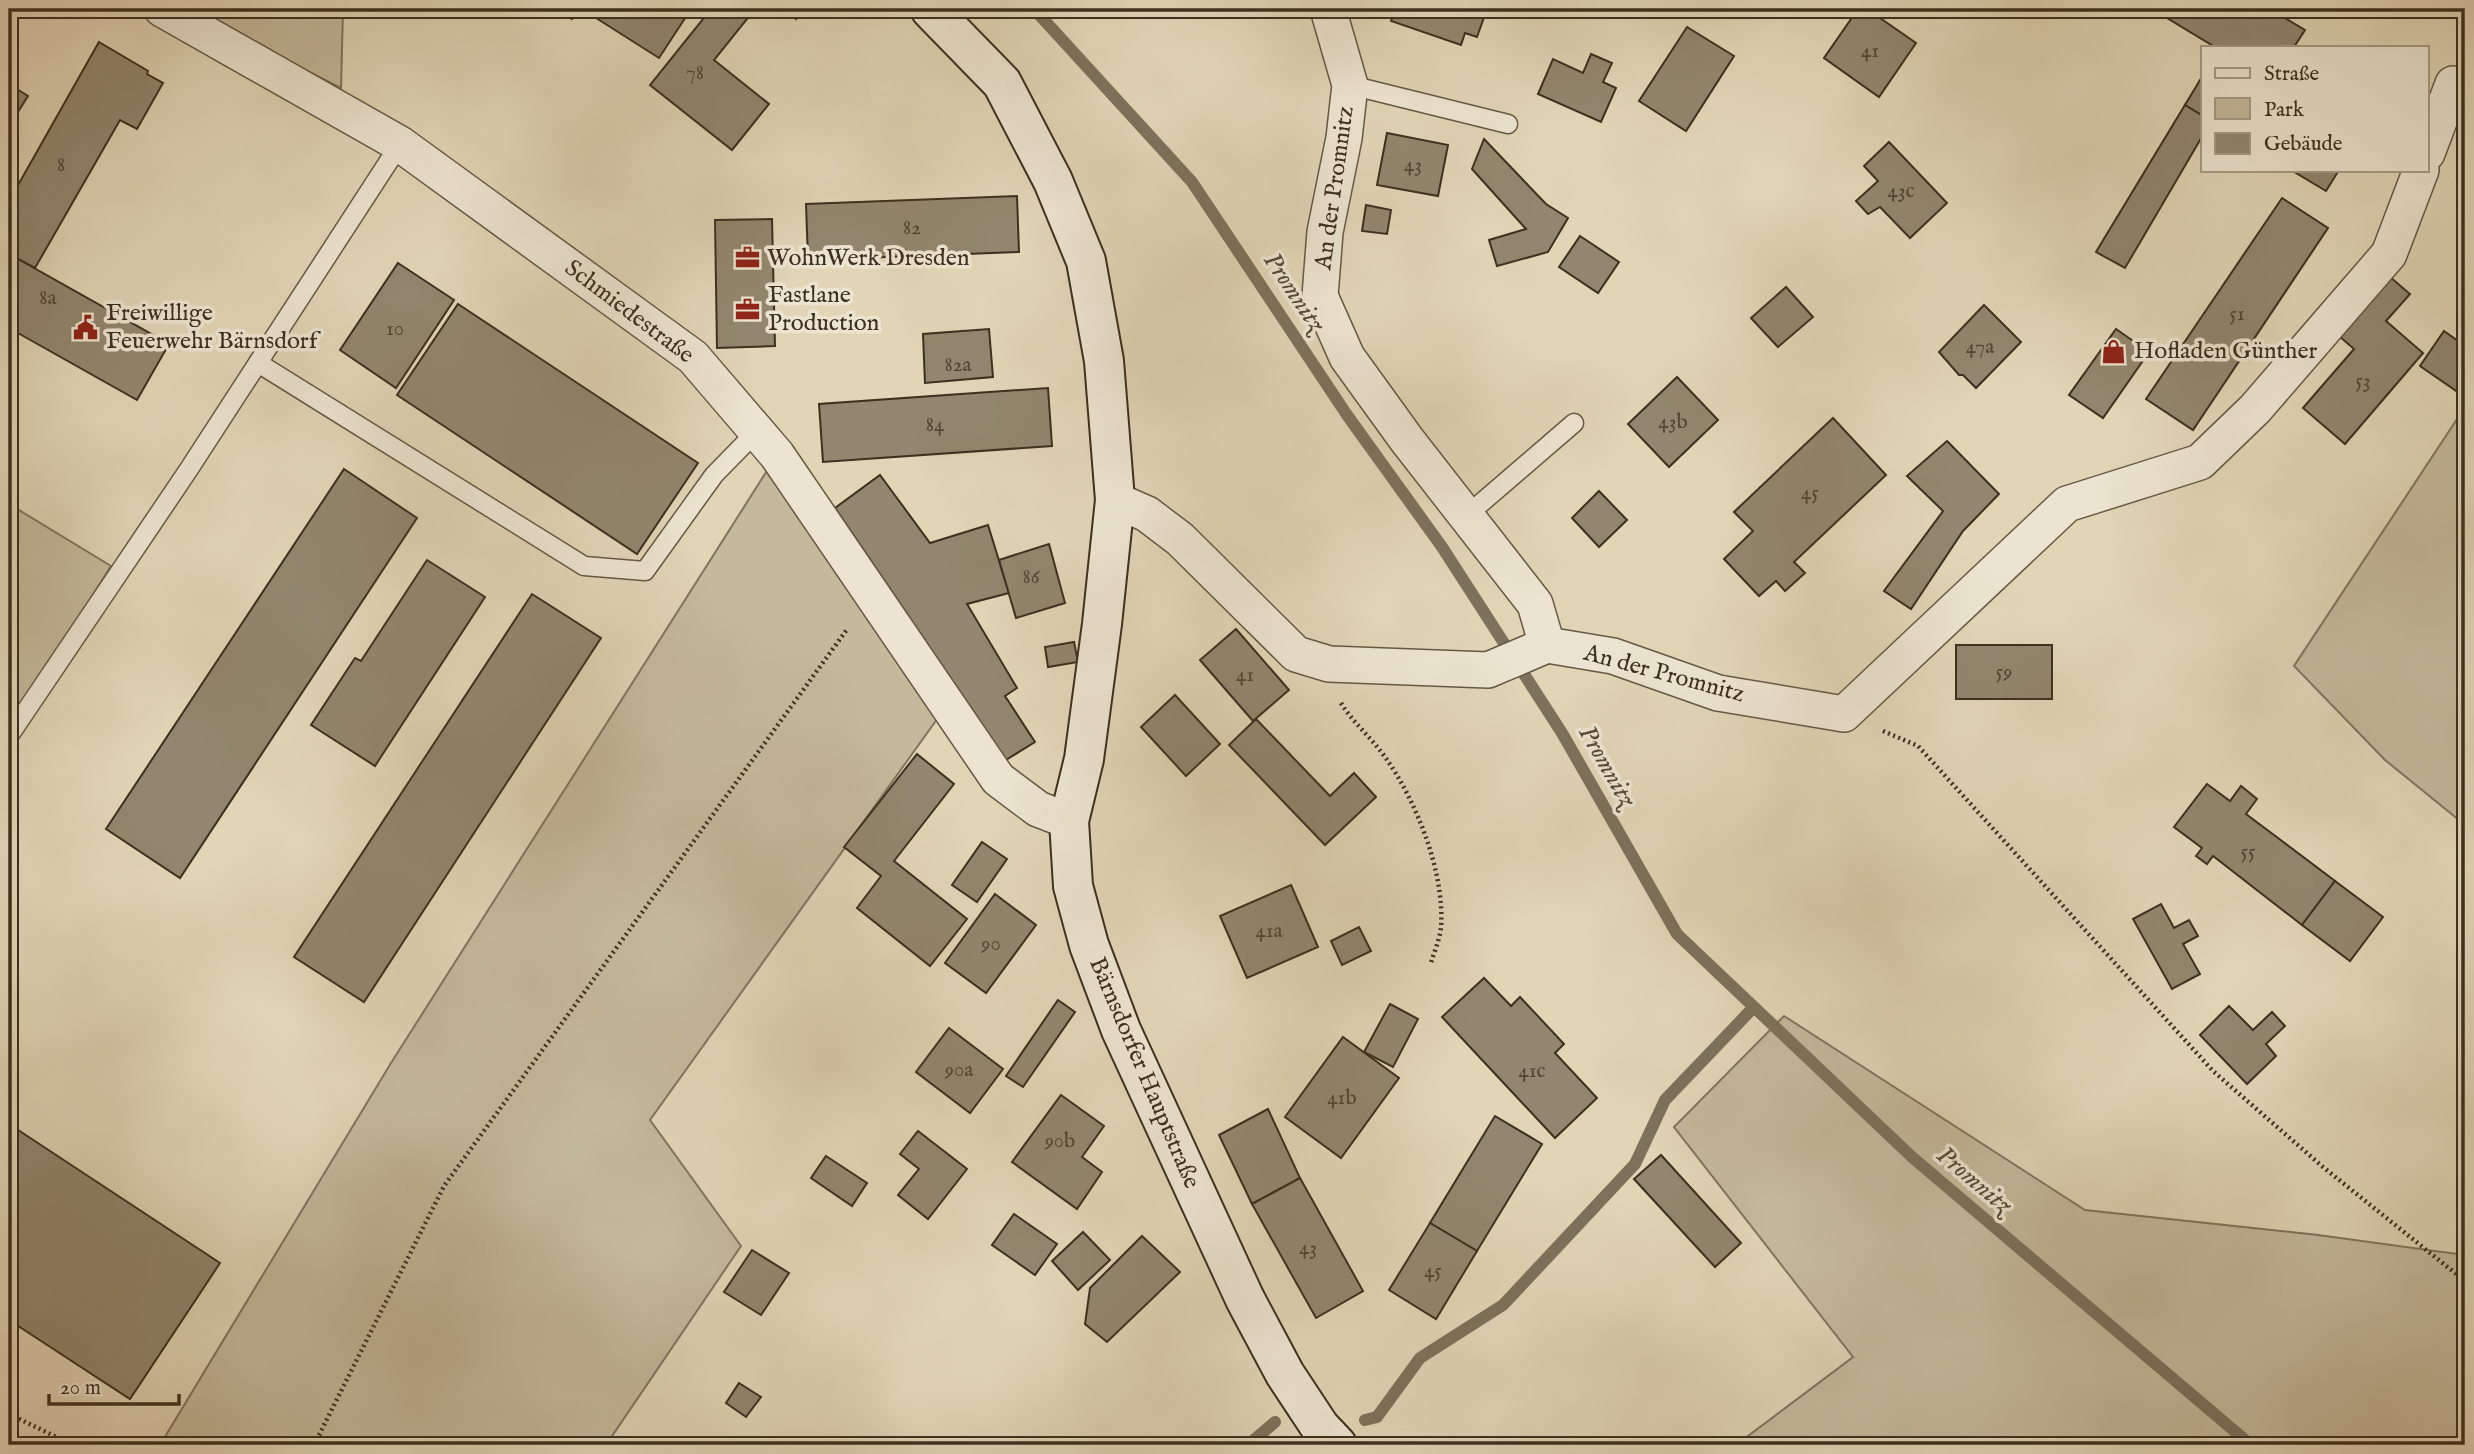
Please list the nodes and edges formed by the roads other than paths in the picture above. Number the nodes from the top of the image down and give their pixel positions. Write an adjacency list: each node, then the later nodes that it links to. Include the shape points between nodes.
1 (162, 9): 7 (street, Schmiedestraße)
2 (930, 9): 13 (main road, Bärnsdorfer Hauptstraße, via 1002,83 1053,181 1086,261 1104,361)
3 (1328, 9): 5 (street, An der Promnitz)
4 (2453, 84): 8 (street)
5 (1350, 85): 6 (lane); 14 (street, An der Promnitz, via 1325,232 1320,296 1346,357)
6 (1508, 124)
7 (400, 144): 10 (lane); 12 (street, Schmiedestraße, via 693,357)
8 (2428, 150)
9 (2420, 172): 15 (street, An der Promnitz, via 2389,254 2255,409 2200,462 2067,504 1844,714 1718,693 1613,656)
10 (258, 363): 12 (lane, via 584,566 645,571 714,475); 16 (lane)
11 (1574, 423): 14 (lane)
12 (757, 431): 17 (street, Schmiedestraße, via 998,779 1038,809)
13 (1115, 500): 15 (street, via 1147,514 1180,539 1296,654 1329,664 1488,670); 17 (main road, Bärnsdorfer Hauptstraße, via 1084,759)
14 (1466, 516): 15 (street, An der Promnitz, via 1535,604)
15 (1547, 645)
16 (9, 736)
17 (1069, 821): 18 (main road, Bärnsdorfer Hauptstraße, via 1073,886 1121,1030 1245,1299 1285,1374)
18 (1337, 1445)

